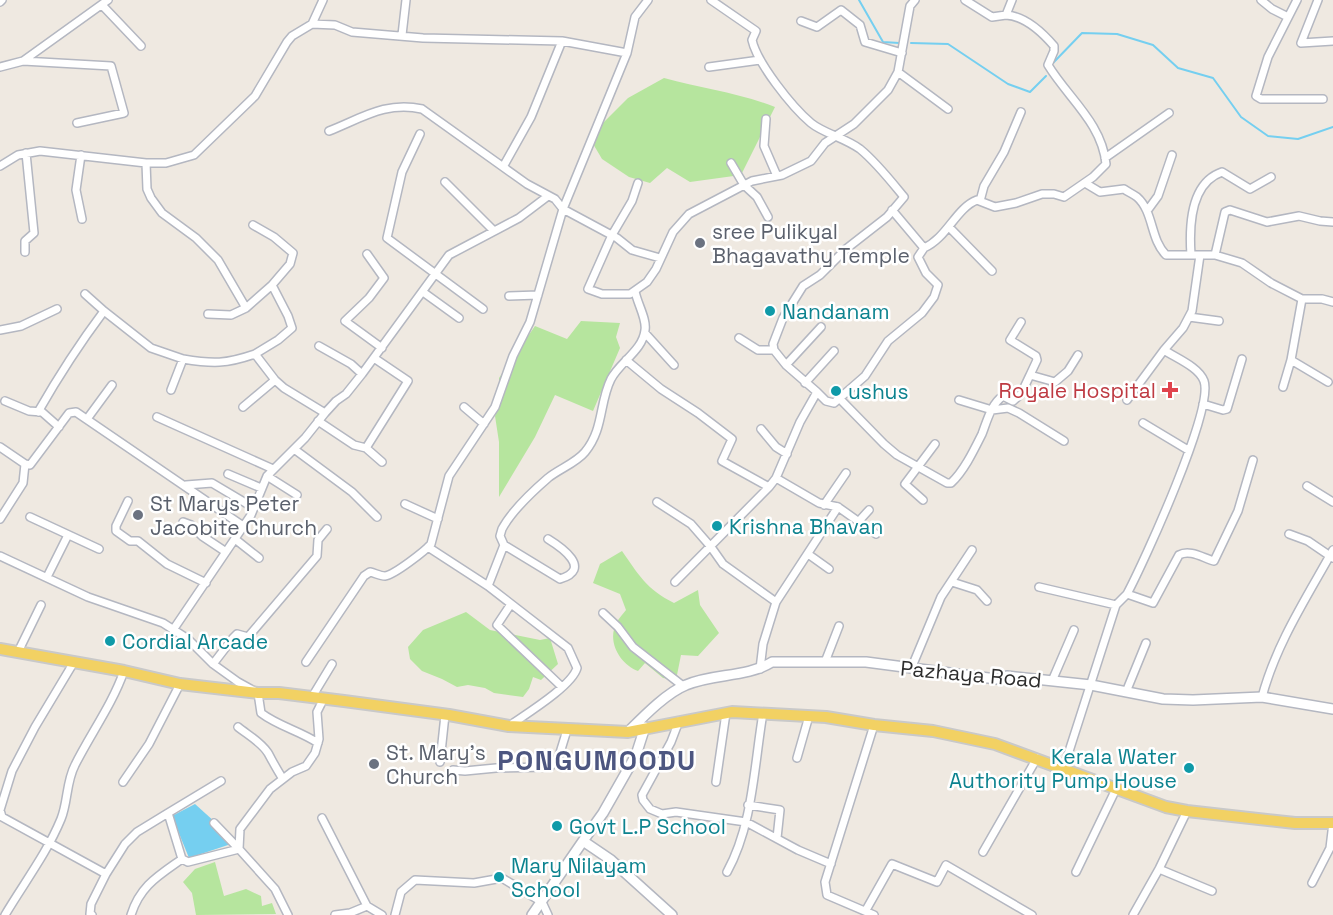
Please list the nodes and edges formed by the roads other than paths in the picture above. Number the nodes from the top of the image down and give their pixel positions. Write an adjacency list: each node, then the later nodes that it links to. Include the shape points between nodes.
1 (324, 0): 15 (street)
2 (406, 0): 16 (street)
3 (648, 0): 20 (street, via 635,17)
4 (711, 0): 22 (street, via 756,31 752,40)
5 (915, 0): 21 (street, via 910,6)
6 (965, 0): 12 (street, via 992,17)
7 (1012, 0): 12 (street)
8 (1261, 0): 13 (street)
9 (1297, 0): 13 (street)
10 (1318, 0): 18 (street, via 1301,43)
11 (105, 2): 19 (street); 23 (street)
12 (1006, 15): 39 (street, via 1027,21 1054,46 1048,65 1086,115)
13 (1288, 17): 27 (street, via 1268,57 1256,96)
14 (801, 21): 21 (street, via 817,27 841,10 860,25 865,42)
15 (312, 24): 16 (street, via 335,25 352,32); 40 (street, via 286,42 255,96 194,155 166,163)
16 (402, 35): 17 (street)
17 (562, 41): 20 (street); 43 (street, via 531,117)
18 (1333, 42)
19 (141, 46)
20 (627, 53): 52 (street)
21 (902, 53): 26 (street)
22 (760, 60): 25 (street); 35 (street, via 811,123)
23 (24, 61): 24 (street); 32 (street, via 111,66 124,113)
24 (0, 67)
25 (709, 67)
26 (898, 72): 28 (street); 35 (street, via 872,107)
27 (1323, 99)
28 (948, 109)
29 (1021, 112): 51 (street, via 984,186)
30 (1169, 113): 39 (street)
31 (766, 119): 44 (street, via 764,146)
32 (77, 123)
33 (329, 131): 43 (street, via 384,108 410,106 441,121)
34 (420, 134): 70 (street, via 402,172 387,238)
35 (836, 135): 44 (street, via 811,161); 53 (street, via 874,161 904,197)
36 (26, 153): 37 (street, via 40,150); 42 (street); 63 (street, via 34,233 25,242)
37 (81, 155): 40 (street); 56 (street, via 76,190)
38 (1172, 155): 54 (street, via 1158,196)
39 (1105, 158): 48 (street, via 1102,170)
40 (146, 163): 79 (street, via 150,198 218,260)
41 (731, 163): 49 (street)
42 (0, 165)
43 (502, 167): 50 (street)
44 (777, 176): 49 (street)
45 (1271, 177): 65 (street, via 1250,189 1222,172 1210,178 1193,208)
46 (445, 182): 60 (street)
47 (638, 183): 61 (street, via 633,201)
48 (1085, 183): 51 (street, via 1064,197 1042,194 995,207); 54 (street, via 1100,192 1124,189 1138,198)
49 (744, 185): 55 (street, via 757,197); 68 (street, via 689,214 672,232)
50 (548, 196): 52 (street); 60 (street)
51 (981, 201): 59 (street, via 968,203)
52 (564, 209): 61 (street); 75 (street)
53 (892, 210): 62 (street); 94 (street, via 803,286 778,331)
54 (1147, 211): 65 (street, via 1155,240 1166,255)
55 (768, 217)
56 (82, 219)
57 (1333, 222): 67 (street, via 1299,216 1268,222 1230,210 1221,221)
58 (253, 225): 71 (street, via 292,253 290,264)
59 (949, 227): 62 (street, via 934,244); 69 (street)
60 (494, 231): 70 (street, via 449,255)
61 (612, 235): 68 (street, via 632,250); 72 (street, via 588,289 618,295)
62 (924, 248): 115 (street, via 918,257 938,285 934,297 922,313 888,340 865,376)
63 (25, 252)
64 (367, 254): 93 (street, via 384,278 345,321)
65 (1191, 255): 66 (street)
66 (1200, 255): 67 (street); 84 (street)
67 (1215, 255): 77 (street, via 1248,265)
68 (660, 258): 72 (street, via 647,282)
69 (992, 271)
70 (436, 274): 73 (street); 81 (street)
71 (272, 285): 79 (street); 97 (street, via 292,328)
72 (635, 291): 90 (street)
73 (423, 292): 85 (street); 93 (street)
74 (85, 294): 82 (street)
75 (538, 295): 76 (street); 129 (street, via 495,407)
76 (509, 296)
77 (1302, 299): 78 (street); 103 (street)
78 (1333, 302)
79 (246, 308): 83 (street, via 231,315)
80 (57, 309): 89 (street, via 21,326)
81 (483, 309)
82 (104, 311): 100 (street, via 151,348); 123 (street, via 76,348)
83 (208, 314)
84 (1189, 316): 86 (street); 95 (street)
85 (459, 318)
86 (1219, 321)
87 (1021, 322): 107 (street, via 1010,340 1036,356)
88 (822, 327): 105 (street)
89 (0, 330)
90 (645, 333): 102 (street); 104 (street)
91 (739, 338): 94 (street, via 758,350)
92 (319, 346): 106 (street)
93 (382, 348): 99 (street)
94 (774, 350): 105 (street)
95 (1164, 350): 117 (street); 119 (street, via 1203,378)
96 (834, 351): 110 (street)
97 (255, 354): 100 (street, via 231,362); 108 (street)
98 (1078, 355): 107 (street, via 1055,382)
99 (374, 358): 106 (street); 135 (street, via 408,381)
100 (183, 359): 113 (street)
101 (1242, 359): 119 (street, via 1227,409)
102 (626, 360): 150 (street, via 732,440 722,461); 175 (street, via 611,378 590,445 584,454 529,495 506,522 500,536)
103 (1291, 360): 109 (street); 112 (street)
104 (674, 365)
105 (786, 365): 110 (street)
106 (362, 374): 124 (street)
107 (1030, 375): 122 (street, via 1018,399 1003,396)
108 (275, 380): 120 (street); 124 (street)
109 (1328, 382)
110 (805, 383): 114 (street)
111 (112, 385): 126 (street)
112 (1283, 387)
113 (171, 390)
114 (817, 392): 115 (street, via 834,404); 138 (street)
115 (840, 399): 142 (street, via 881,442)
116 (959, 400): 122 (street)
117 (1127, 400)
118 (5, 401): 123 (street)
119 (1203, 404): 137 (street)
120 (243, 406)
121 (464, 407): 129 (street)
122 (992, 410): 132 (street, via 1008,408); 142 (street, via 974,449 951,483)
123 (38, 412): 130 (street)
124 (325, 413): 127 (street)
125 (157, 417): 143 (street)
126 (87, 419): 130 (street, via 76,412 69,413); 148 (street)
127 (318, 422): 135 (street, via 354,445); 136 (street)
128 (1143, 423): 137 (street)
129 (484, 424): 165 (street, via 449,476)
130 (59, 427): 141 (street, via 34,461)
131 (761, 429): 138 (street)
132 (1064, 441)
133 (935, 444): 142 (street)
134 (0, 447): 141 (street)
135 (366, 448): 140 (street)
136 (294, 449): 143 (street); 163 (street, via 352,492)
137 (1188, 450): 192 (street)
138 (787, 454): 147 (street)
139 (1253, 460): 192 (street, via 1238,511 1214,561 1183,553 1153,603)
140 (382, 462)
141 (25, 464): 164 (street, via 23,483)
142 (917, 466): 153 (street, via 905,484)
143 (273, 469): 146 (street)
144 (846, 473): 158 (street)
145 (228, 474): 151 (street)
146 (267, 476): 151 (street); 152 (street)
147 (776, 478): 150 (street); 158 (street)
148 (185, 486): 160 (street, via 212,483); 168 (street)
149 (1307, 486): 156 (street)
150 (769, 487): 177 (street)
151 (261, 488): 160 (street)
152 (297, 495)
153 (923, 500)
154 (128, 501): 189 (street, via 116,531 130,541 138,541 174,568)
155 (657, 502): 177 (street, via 691,524)
156 (1333, 502)
157 (405, 504): 165 (street)
158 (824, 505): 159 (street)
159 (838, 507): 166 (street); 181 (street)
160 (254, 508): 168 (street)
161 (869, 510): 166 (street)
162 (30, 517): 172 (street)
163 (376, 517)
164 (0, 519)
165 (438, 519): 176 (street)
166 (859, 521): 170 (street)
167 (183, 522): 180 (street)
168 (243, 526): 173 (street)
169 (327, 530): 208 (street, via 318,540 317,556 288,591 248,637 237,634)
170 (876, 534)
171 (1289, 534): 182 (street)
172 (68, 535): 178 (street); 186 (street)
173 (235, 539): 180 (street); 184 (street)
174 (548, 539): 175 (street, via 567,550 573,559 573,569 560,579)
175 (504, 545): 190 (street)
176 (428, 547): 190 (street); 206 (street, via 389,574 370,572 364,576)
177 (711, 547): 187 (street); 194 (street, via 723,564)
178 (99, 549)
179 (972, 550): 188 (street)
180 (226, 552): 189 (street)
181 (808, 554): 185 (street); 194 (street)
182 (1332, 554): 221 (street, via 1279,649)
183 (0, 556): 186 (street)
184 (259, 558)
185 (829, 569)
186 (47, 577): 200 (street)
187 (675, 582)
188 (952, 582): 193 (street, via 977,590); 211 (street, via 941,597)
189 (206, 583): 200 (street)
190 (488, 586): 196 (street)
191 (1039, 587): 197 (street)
192 (1127, 594): 197 (street)
193 (987, 601)
194 (776, 602): 210 (street)
195 (41, 604): 204 (street)
196 (511, 604): 217 (street, via 497,625); 217 (street, via 568,648 577,668)
197 (1116, 604): 215 (street)
198 (603, 613): 216 (street, via 633,647)
199 (839, 626): 207 (street)
200 (174, 630): 208 (street)
201 (1074, 630): 213 (street)
202 (1146, 643): 218 (street)
203 (0, 649): 204 (main road)
204 (18, 652): 205 (main road)
205 (74, 662): 212 (main road); 246 (street, via 34,727)
206 (306, 662)
207 (825, 662): 210 (street, Pazhaya Road, via 772,662); 211 (street, Pazhaya Road, via 866,662)
208 (213, 664): 219 (street)
209 (332, 664): 220 (street)
210 (760, 669): 216 (street, Pazhaya Road)
211 (911, 669): 213 (street, Pazhaya Road)
212 (124, 671): 214 (main road); 257 (street, via 74,765 62,816)
213 (1052, 681): 215 (street, Pazhaya Road)
214 (180, 684): 219 (main road); 243 (street, via 154,736)
215 (1091, 685): 218 (street, Pazhaya Road); 240 (street)
216 (683, 686): 234 (street, Pazhaya Road)
217 (562, 687): 230 (street)
218 (1126, 692): 221 (street, Pazhaya Road, via 1163,699)
219 (258, 693): 220 (main road); 235 (street, via 261,713)
220 (312, 697): 222 (main road)
221 (1262, 697): 223 (street, Pazhaya Road)
222 (324, 698): 226 (main road); 235 (street, via 317,712)
223 (1333, 709)
224 (726, 713): 225 (main road); 228 (main road); 244 (street)
225 (763, 713): 227 (main road); 247 (street)
226 (445, 715): 230 (main road); 238 (street)
227 (808, 716): 229 (main road); 236 (street)
228 (679, 721): 231 (main road); 251 (street, via 642,793 643,800 662,814 676,812)
229 (874, 725): 237 (main road, via 933,730); 261 (street)
230 (509, 726): 233 (main road)
231 (645, 727): 234 (main road); 256 (street, via 636,755)
232 (238, 728): 241 (street, via 268,753)
233 (567, 730): 234 (main road); 239 (street, via 559,756 550,767)
234 (628, 732)
235 (318, 744): 241 (street, via 306,766)
236 (797, 758)
237 (1036, 758): 240 (main road); 259 (street)
238 (440, 762)
239 (453, 770)
240 (1063, 770): 245 (main road)
241 (283, 779): 258 (street, via 270,789 240,829)
242 (221, 781): 249 (street)
243 (123, 782)
244 (716, 782)
245 (1116, 789): 248 (main road); 264 (street)
246 (3, 791): 252 (street)
247 (748, 805): 251 (street); 255 (street, via 780,810)
248 (1187, 811): 253 (main road, via 1295,823); 262 (street)
249 (168, 813): 260 (street); 265 (street, via 125,844)
250 (322, 818): 269 (street)
251 (746, 822): 255 (street); 263 (street)
252 (2, 823): 257 (street)
253 (1333, 823): 266 (street, via 1330,848)
254 (214, 824): 258 (street)
255 (777, 838): 261 (street)
256 (584, 841): 268 (street); 280 (street)
257 (50, 843): 265 (street); 271 (street)
258 (239, 849): 260 (street, via 188,862); 274 (street, via 275,889)
259 (983, 852)
260 (182, 859): 273 (street, via 150,881)
261 (831, 864): 270 (street, via 825,882 827,894)
262 (1159, 869): 267 (street); 283 (street)
263 (726, 872)
264 (1076, 872)
265 (106, 874): 272 (street, via 91,904)
266 (1312, 883)
267 (1212, 891)
268 (542, 902): 277 (street, via 502,878 474,883 415,880 401,892); 278 (street); 279 (street)
269 (367, 906): 275 (street, via 350,914); 276 (street)
270 (866, 910): 281 (street); 282 (street, via 892,864 937,882 946,865)
271 (5, 915)
272 (92, 915)
273 (131, 915)
274 (288, 915)
275 (335, 915)
276 (382, 915)
277 (395, 915)
278 (532, 915)
279 (548, 915)
280 (672, 915)
281 (874, 915)
282 (1032, 915)
283 (1133, 915)

